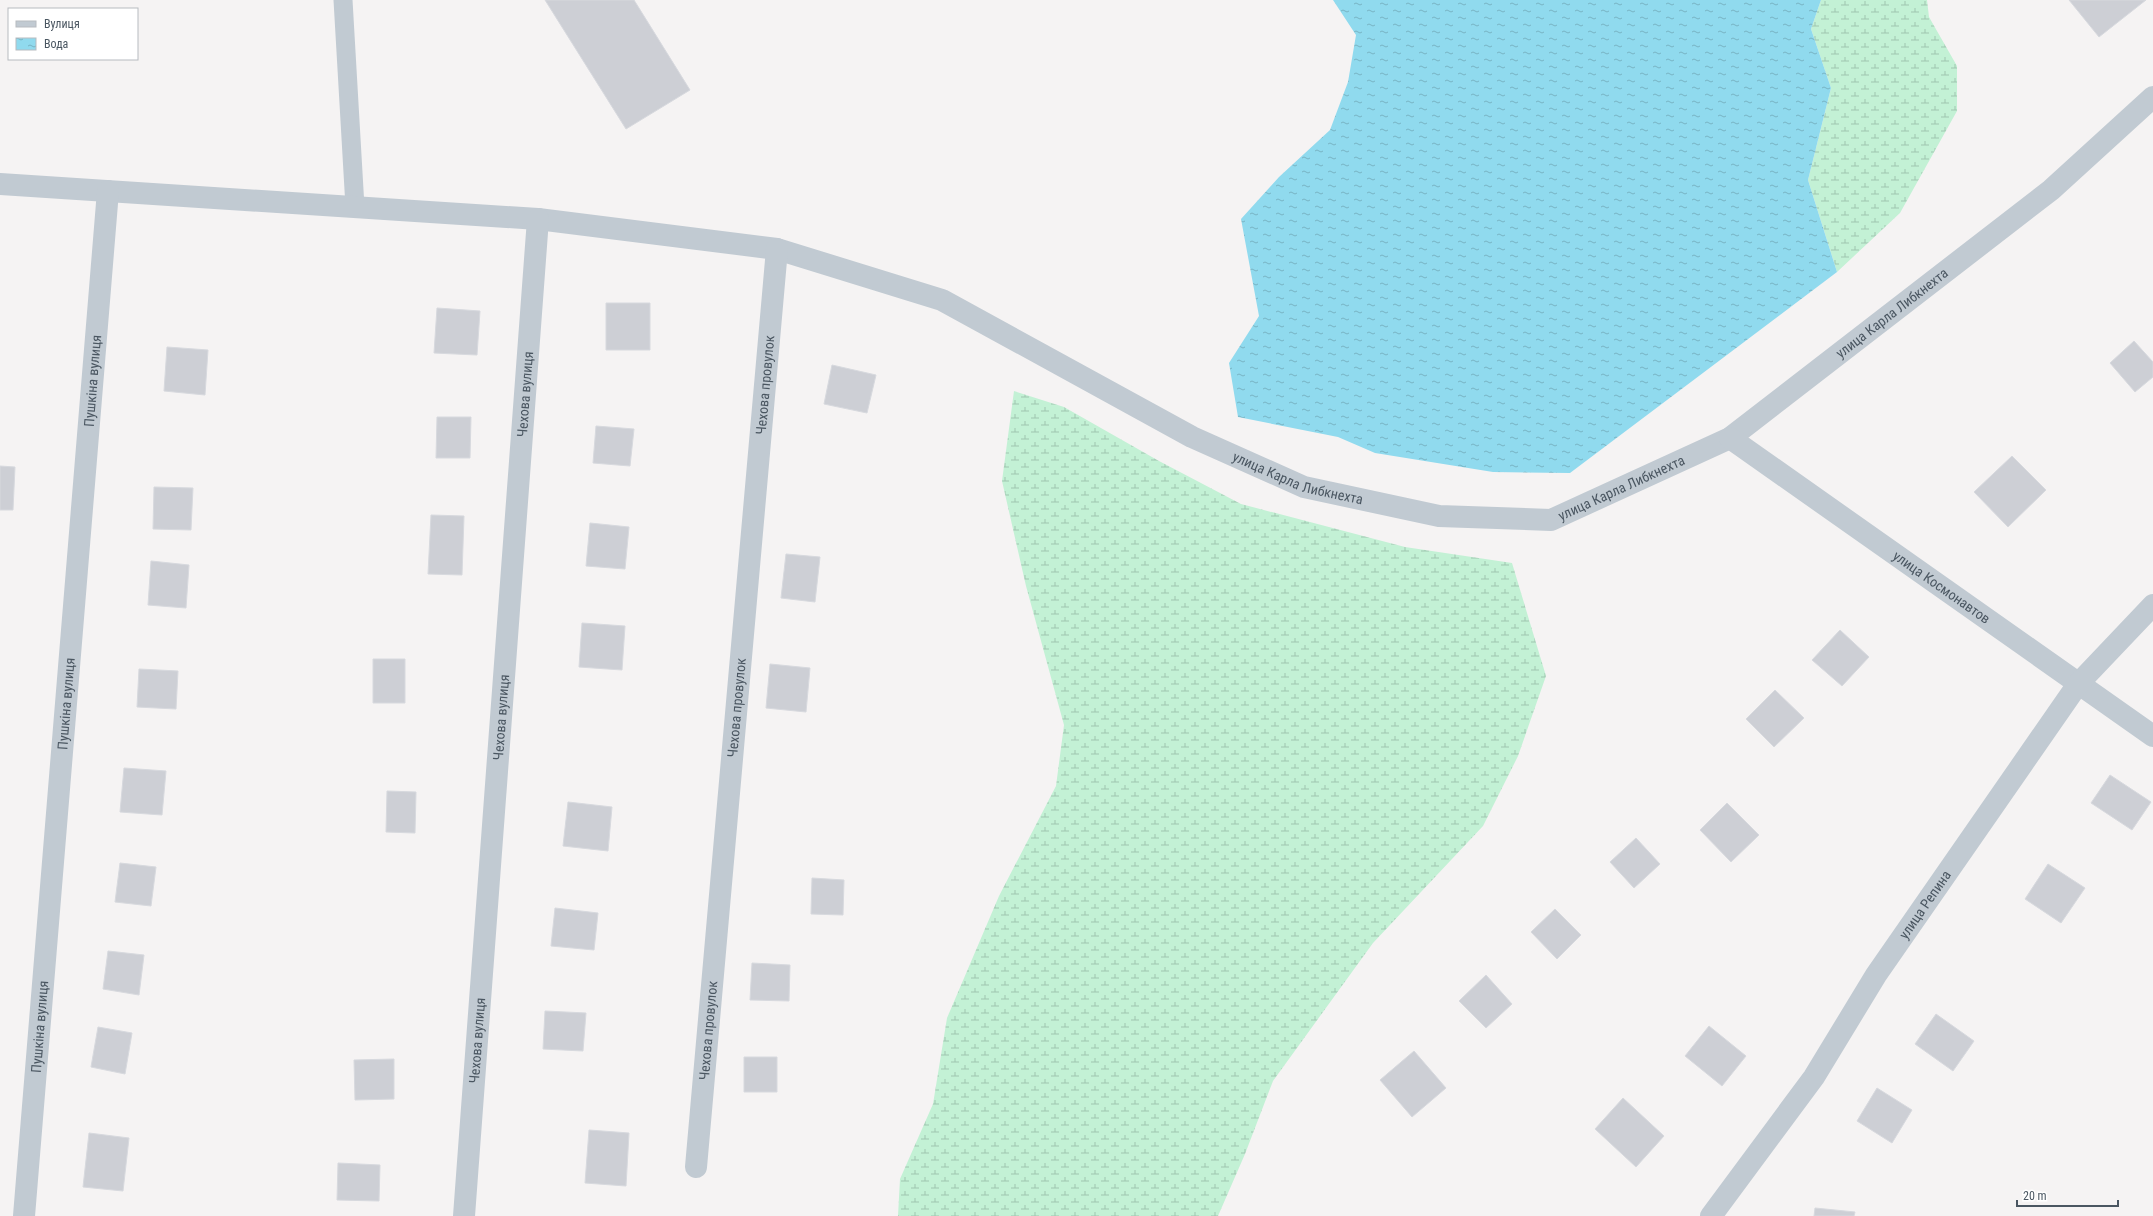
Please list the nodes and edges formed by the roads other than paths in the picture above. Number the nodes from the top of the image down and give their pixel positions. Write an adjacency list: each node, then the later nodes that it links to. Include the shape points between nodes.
1 (343, 0): 5 (lane)
2 (2153, 97): 8 (street, улица Карла Либкнехта, via 2051,190)
3 (0, 184): 4 (street, улица Карла Либкнехта)
4 (108, 191): 5 (street, улица Карла Либкнехта); 13 (street, Пушкіна вулиця)
5 (355, 207): 6 (street, улица Карла Либкнехта)
6 (538, 218): 7 (street, улица Карла Либкнехта); 14 (street, Чехова вулиця)
7 (777, 249): 8 (street, улица Карла Либкнехта, via 942,300 1192,437 1304,487 1439,516 1550,520); 12 (street, Чехова провулок)
8 (1730, 438): 10 (street, улица Космонавтов)
9 (2153, 605): 10 (street, улица Репина)
10 (2078, 684): 11 (street, улица Космонавтов); 15 (street, улица Репина, via 1876,975 1814,1077)
11 (2153, 736)
12 (696, 1167)
13 (24, 1216)
14 (464, 1216)
15 (1711, 1216)

